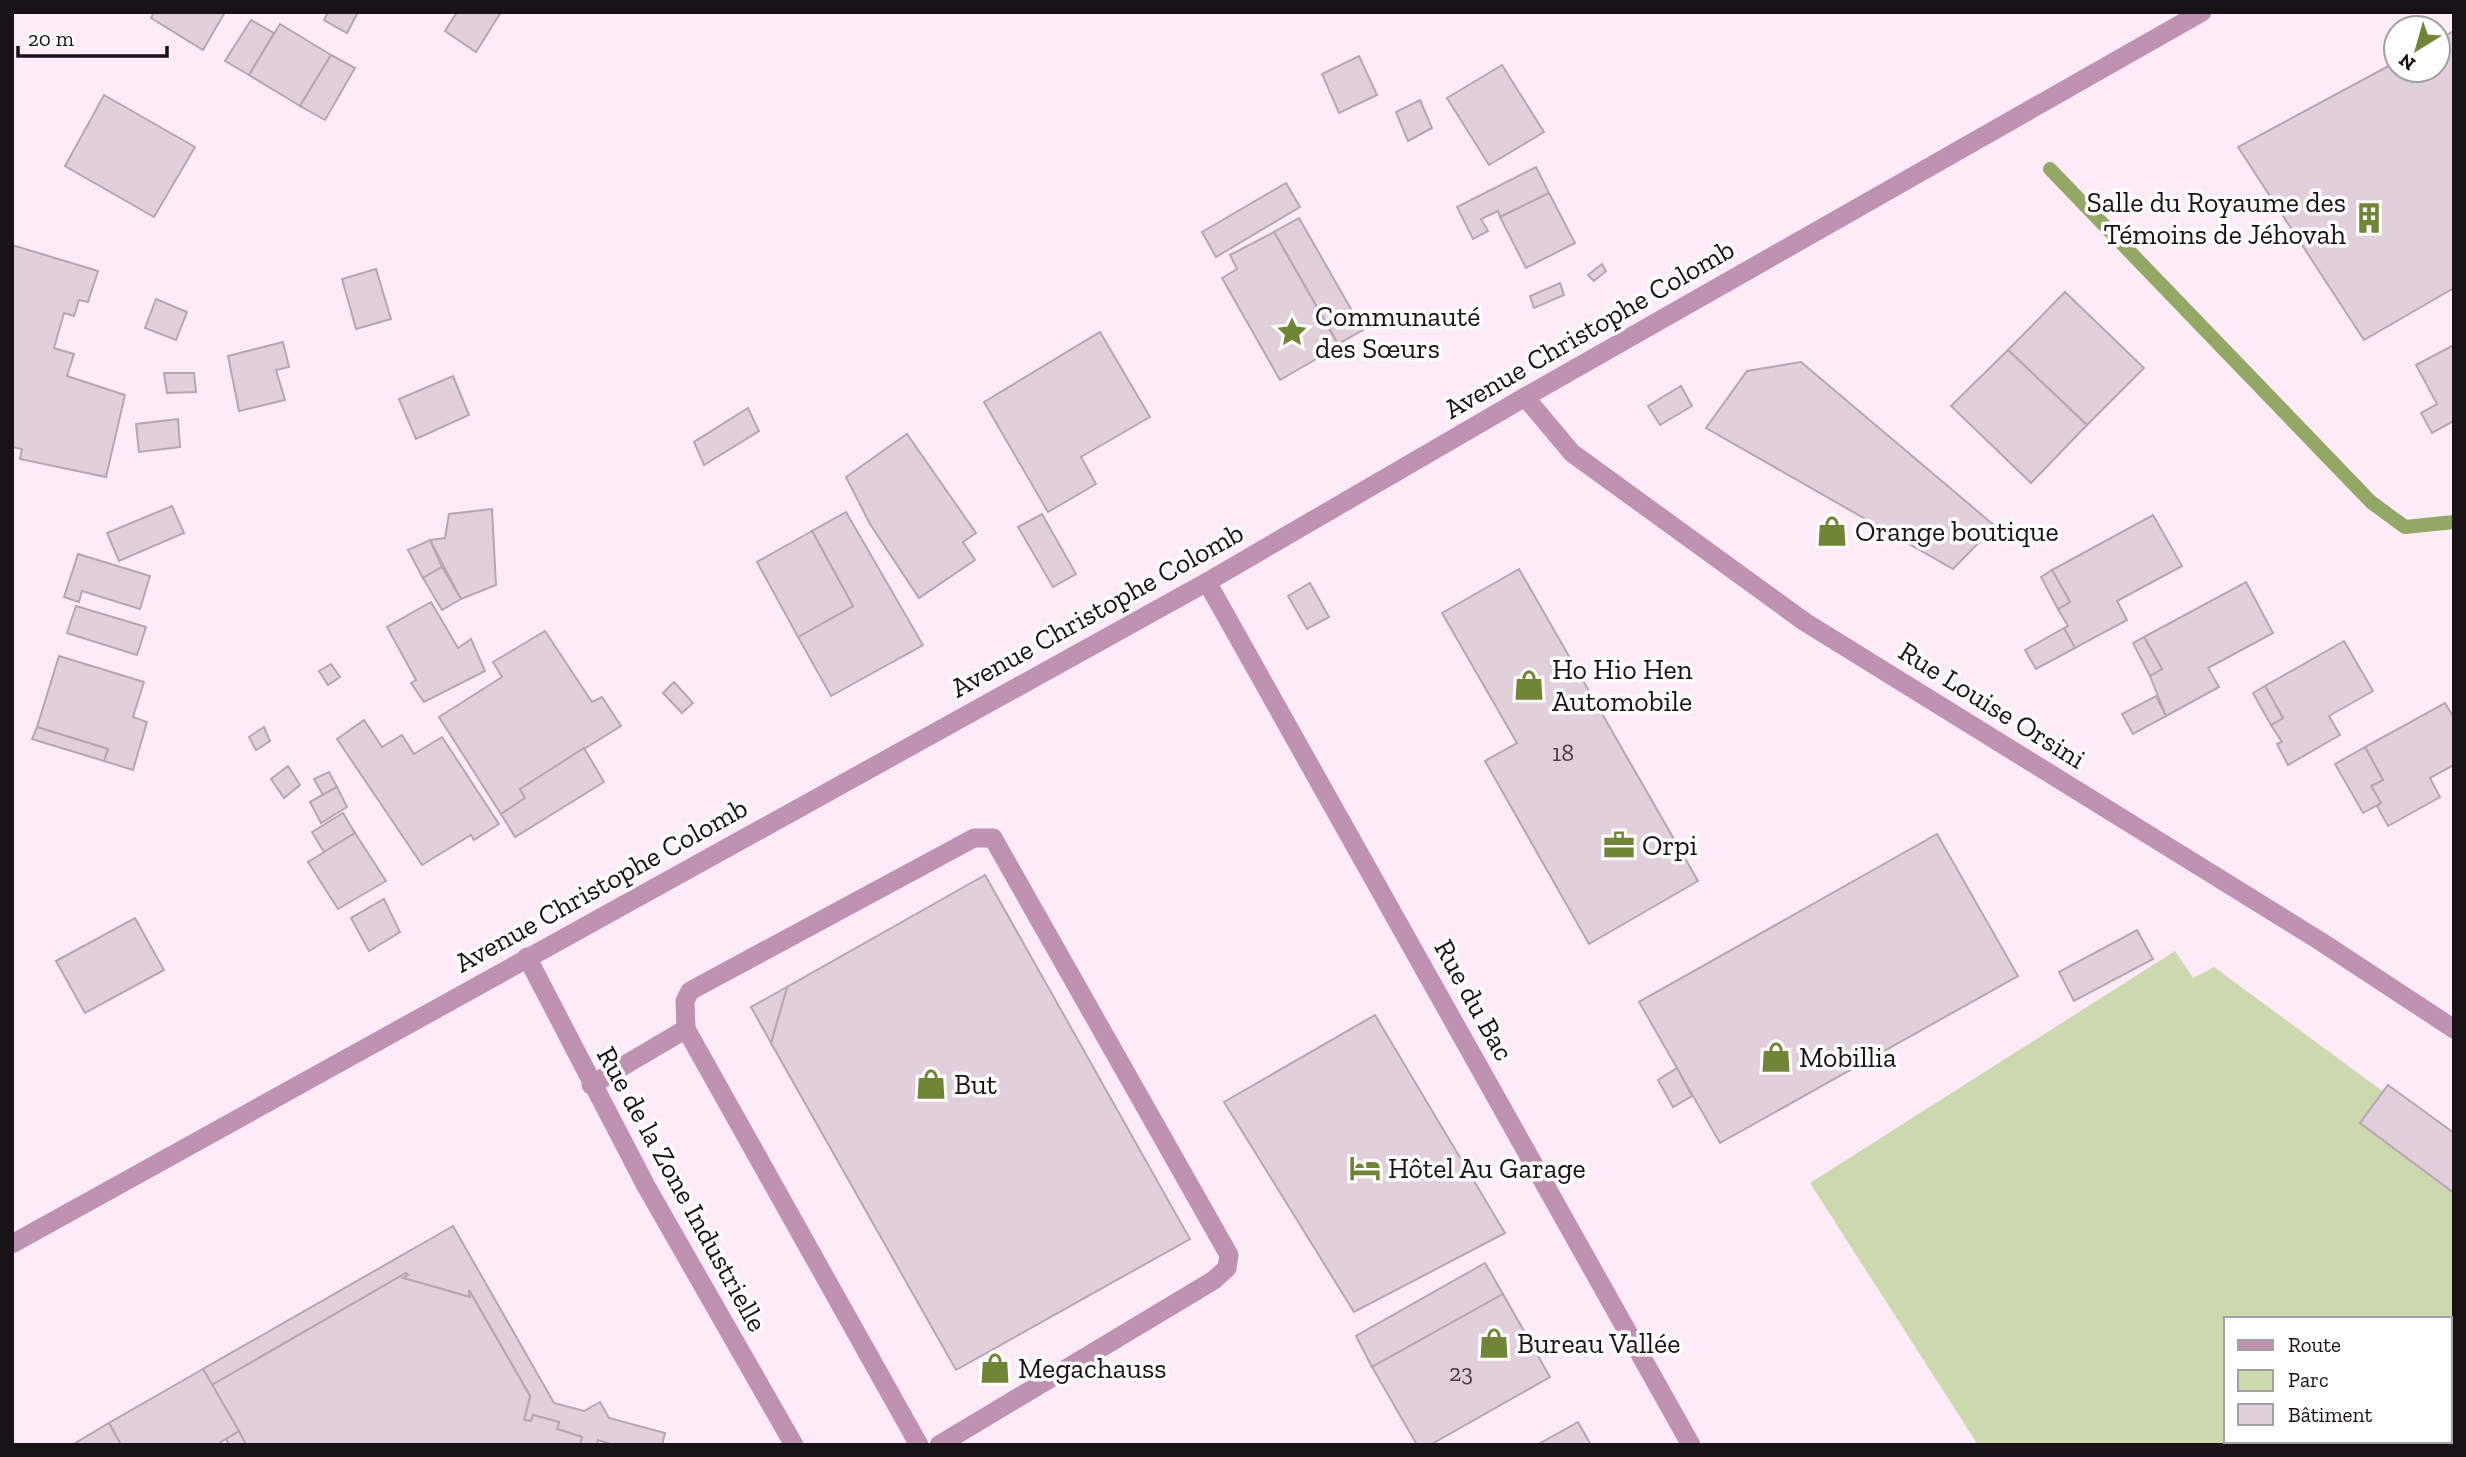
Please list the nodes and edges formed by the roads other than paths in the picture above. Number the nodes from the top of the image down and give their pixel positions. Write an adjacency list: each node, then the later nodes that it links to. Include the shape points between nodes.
1 (2202, 12): 2 (street, Avenue Christophe Colomb)
2 (1525, 397): 3 (street, Avenue Christophe Colomb); 6 (street, Rue Louise Orsini, via 1572,453 1805,622 2308,933)
3 (1207, 582): 4 (street, Avenue Christophe Colomb); 12 (street, Rue du Bac)
4 (527, 957): 7 (street, Rue de la Zone Industrielle); 8 (street, Avenue Christophe Colomb)
5 (686, 1029): 7 (street); 10 (street); 11 (street, via 685,1001 690,991 974,838 993,838 1229,1255 1227,1268 1214,1280)
6 (2454, 1029)
7 (591, 1085): 9 (street, Rue de la Zone Industrielle)
8 (12, 1244)
9 (794, 1445)
10 (919, 1445)
11 (939, 1445)
12 (1691, 1445)

